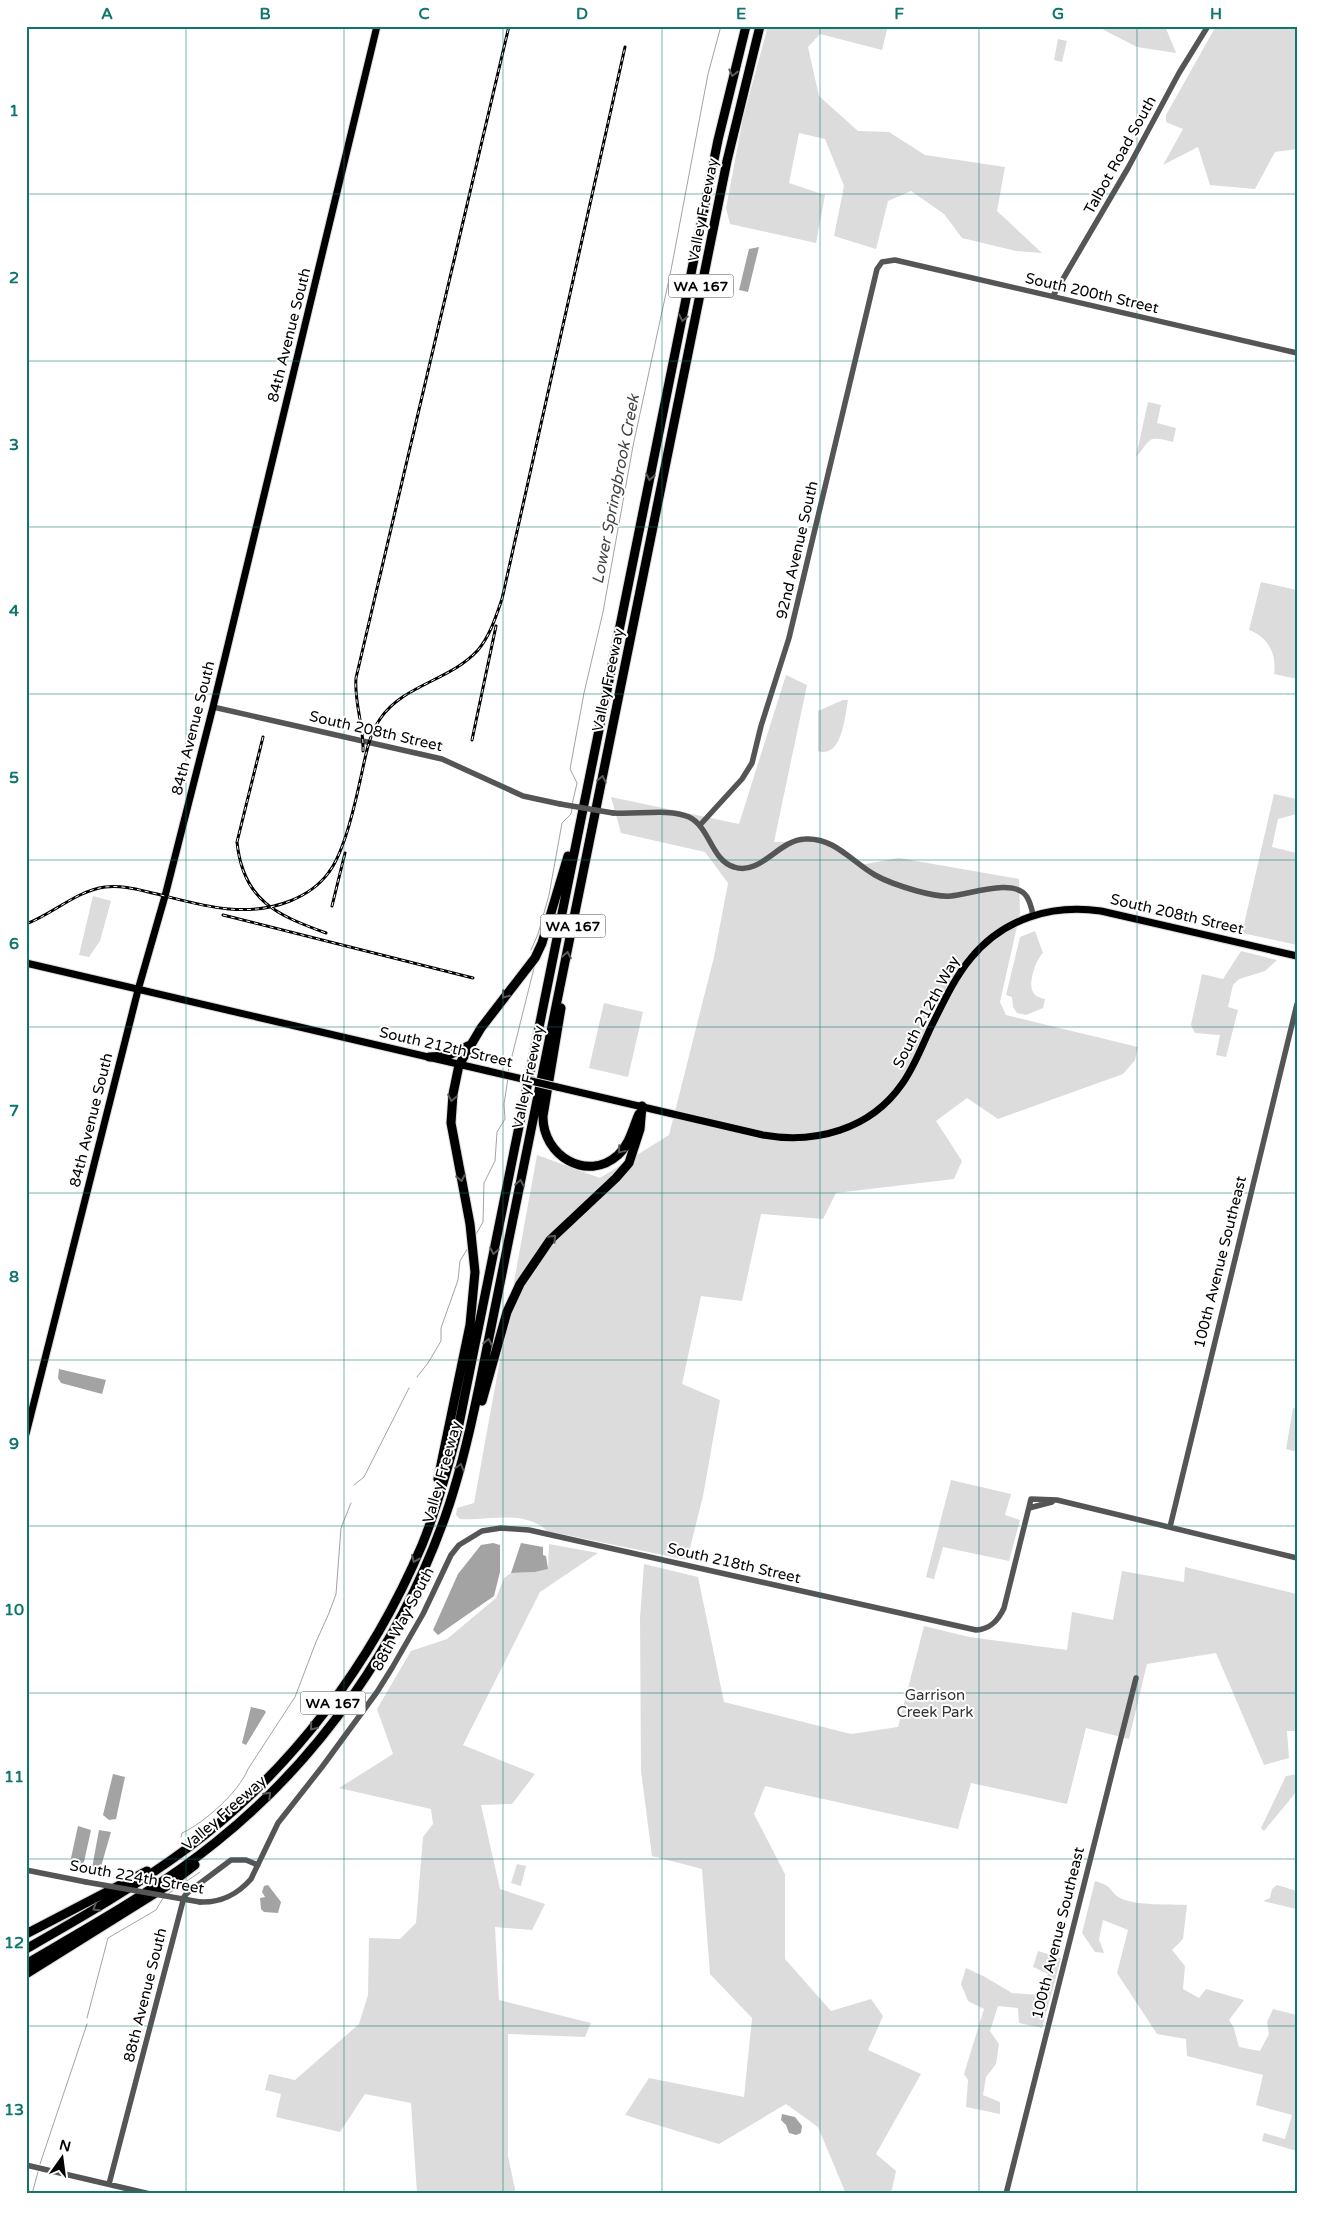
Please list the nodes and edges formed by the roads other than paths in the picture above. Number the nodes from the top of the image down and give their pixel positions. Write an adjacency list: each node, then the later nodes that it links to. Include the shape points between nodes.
1 (377, 26): 10 (main road, 84th Avenue South)
2 (746, 26): 11 (highway, Valley Freeway / WA 167, one-way to 11, via 720,131)
3 (756, 26): 6 (highway, via 734,112)
4 (760, 26): 6 (highway, Valley Freeway / WA 167)
5 (1208, 26): 8 (street, Talbot Road South)
6 (726, 161): 17 (highway, Valley Freeway / WA 167, one-way to 6)
7 (882, 262): 8 (street, South 200th Street, via 895,260); 12 (street, 92nd Avenue South, via 877,269 789,638 752,763)
8 (1053, 296): 9 (street, South 200th Street)
9 (1297, 353)
10 (213, 707): 12 (street, South 208th Street, bridge, via 442,759 523,796 614,813 676,814); 18 (main road, 84th Avenue South, via 166,896)
11 (579, 825): 20 (highway, one-way to 20, via 546,934 534,958 488,1016); 29 (highway, Valley Freeway / WA 167, one-way to 29, via 458,1429)
12 (700, 825): 14 (street, via 724,861 735,868 756,866 794,841 817,840 837,848 874,874 917,891 950,896 986,888 1019,892 1028,898)
13 (1050, 910): 14 (main road, South 212th Way); 15 (main road, South 208th Street, via 1077,908 1101,911)
14 (1033, 915): 24 (main road, South 212th Way, via 1001,932 971,957 946,997 901,1085 883,1104)
15 (1297, 956)
16 (26, 962): 18 (main road, South 212th Street)
17 (562, 979): 23 (highway, one-way to 17, via 624,1148 606,1162 591,1166 576,1164 561,1157 551,1146 544,1116 560,1022); 26 (highway, Valley Freeway / WA 167, one-way to 17)
18 (138, 990): 21 (main road, South 212th Street); 25 (main road, 84th Avenue South)
19 (1297, 1004): 30 (street, 100th Avenue Southeast)
20 (472, 1044): 21 (highway, via 447,1056); 22 (highway)
21 (429, 1058): 22 (main road, South 212th Street)
22 (459, 1064): 23 (main road, South 212th Street, bridge); 29 (highway, one-way to 29, via 450,1123 470,1224 474,1284 470,1325)
23 (642, 1106): 24 (main road, South 212th Street, via 787,1138 825,1135); 26 (highway, one-way to 23, via 480,1409 507,1312 520,1284 550,1240 629,1163 640,1130)
24 (858, 1122)
25 (26, 1434)
26 (467, 1441): 34 (highway, Valley Freeway / WA 167, one-way to 26, via 322,1737 380,1655 433,1550)
27 (1069, 1504): 28 (street, via 1049,1502); 28 (street, via 1031,1499); 30 (street)
28 (1029, 1508): 31 (street, South 218th Street, via 1004,1608 990,1626 976,1630 529,1530 491,1528)
29 (432, 1514): 35 (highway, Valley Freeway / WA 167, one-way to 35, via 422,1544 395,1601 364,1656 332,1703 267,1779)
30 (1170, 1527): 32 (street)
31 (472, 1536): 36 (street, 88th Way South, via 451,1555 392,1668 278,1823)
32 (1297, 1558)
33 (1136, 1678): 45 (street, 100th Avenue Southeast)
34 (232, 1828): 40 (highway, Valley Freeway / WA 167, via 160,1883); 41 (highway, via 212,1851 170,1884)
35 (180, 1853): 38 (highway); 39 (highway, Valley Freeway / WA 167, one-way to 39, via 125,1891)
36 (258, 1865): 37 (street, South 224th Street, bridge, via 245,1886 231,1896 200,1902); 43 (street, 88th Avenue South, via 246,1860 231,1860 184,1897)
37 (26, 1870)
38 (26, 1934)
39 (26, 1949)
40 (26, 1964)
41 (26, 1974)
42 (26, 2165): 43 (street)
43 (109, 2184): 44 (street)
44 (150, 2194)
45 (1006, 2194)

